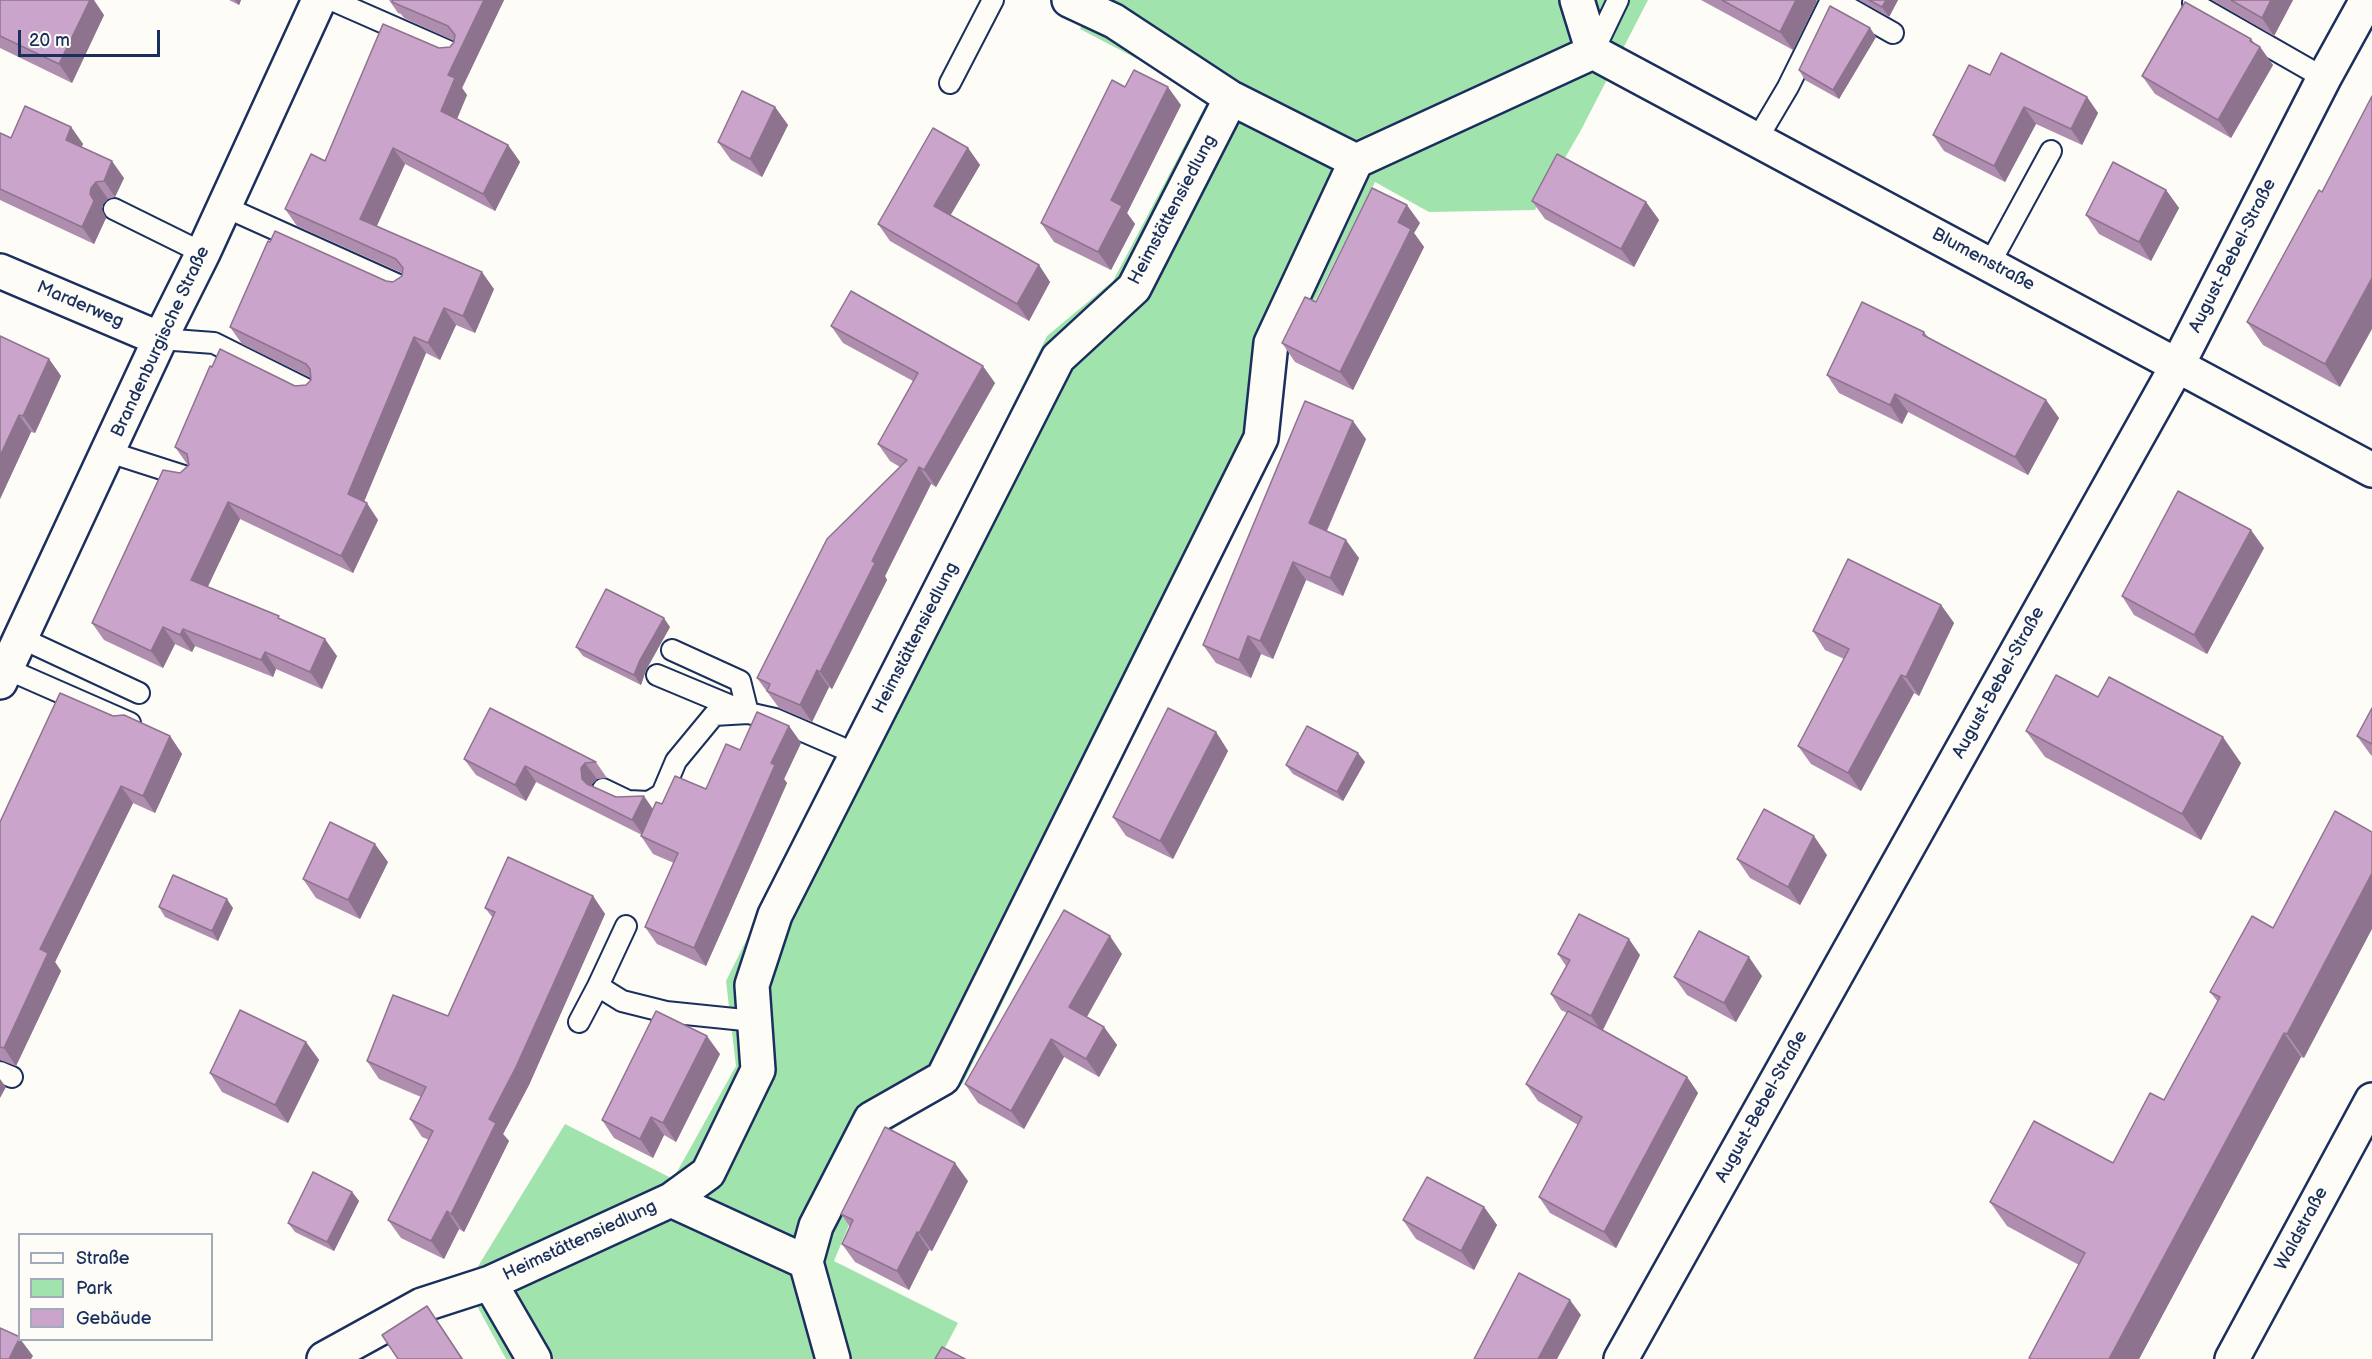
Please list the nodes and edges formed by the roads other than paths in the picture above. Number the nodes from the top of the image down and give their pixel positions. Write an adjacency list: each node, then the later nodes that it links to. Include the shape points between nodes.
1 (319, 0): 20 (street, Brandenburgische Straße)
2 (332, 0): 13 (lane)
3 (993, 0): 15 (lane)
4 (1069, 0): 10 (street)
5 (1577, 0): 12 (street)
6 (1618, 0): 12 (lane)
7 (1833, 0): 11 (lane); 17 (lane)
8 (2367, 0): 14 (street, August-Bebel-Straße)
9 (2193, 3): 14 (lane)
10 (1118, 10): 16 (street)
11 (1893, 33)
12 (1593, 52): 17 (street, Blumenstraße); 19 (street)
13 (455, 54)
14 (2324, 78): 27 (street, August-Bebel-Straße)
15 (950, 83)
16 (1231, 98): 19 (street); 39 (street, Heimstättensiedlung, via 1134,288 1058,358)
17 (1756, 141): 23 (street, Blumenstraße)
18 (2051, 151): 23 (lane)
19 (1356, 160): 47 (street, via 1271,343 1261,438 943,1078 871,1119 816,1226)
20 (223, 206): 22 (street, Brandenburgische Straße); 25 (lane)
21 (114, 209): 22 (lane)
22 (203, 253): 26 (street, Brandenburgische Straße)
23 (1990, 263): 27 (street, Blumenstraße)
24 (0, 271): 26 (street, Marderweg)
25 (403, 287)
26 (160, 339): 28 (lane, via 214,343); 29 (street, Brandenburgische Straße)
27 (2176, 366): 30 (street, Blumenstraße); 52 (street, August-Bebel-Straße)
28 (312, 392)
29 (109, 452): 31 (lane); 32 (street, Brandenburgische Straße)
30 (2372, 470)
31 (190, 478)
32 (21, 638): 35 (street, Brandenburgische Straße); 36 (lane)
33 (672, 650): 37 (lane, via 740,681)
34 (657, 675): 37 (lane)
35 (3, 676): 38 (lane)
36 (139, 693)
37 (748, 713): 39 (lane, via 775,719); 40 (lane, via 714,715 676,761 662,794 649,802 628,801)
38 (130, 723)
39 (856, 754): 43 (street, Heimstättensiedlung, via 775,915 752,985)
40 (603, 789)
41 (626, 926): 42 (lane)
42 (598, 986): 43 (lane, via 622,1001 666,1012); 44 (lane)
43 (754, 1021): 46 (street, Heimstättensiedlung, via 758,1070 708,1173)
44 (579, 1022)
45 (2372, 1100): 53 (street, Waldstraße)
46 (670, 1200): 47 (street, Heimstättensiedlung); 48 (street, Heimstättensiedlung)
47 (806, 1262): 51 (street)
48 (490, 1283): 49 (street, Heimstättensiedlung, via 422,1305); 50 (street, Heimstättensiedlung)
49 (324, 1359)
50 (534, 1359)
51 (833, 1359)
52 (1621, 1359)
53 (2232, 1359)

